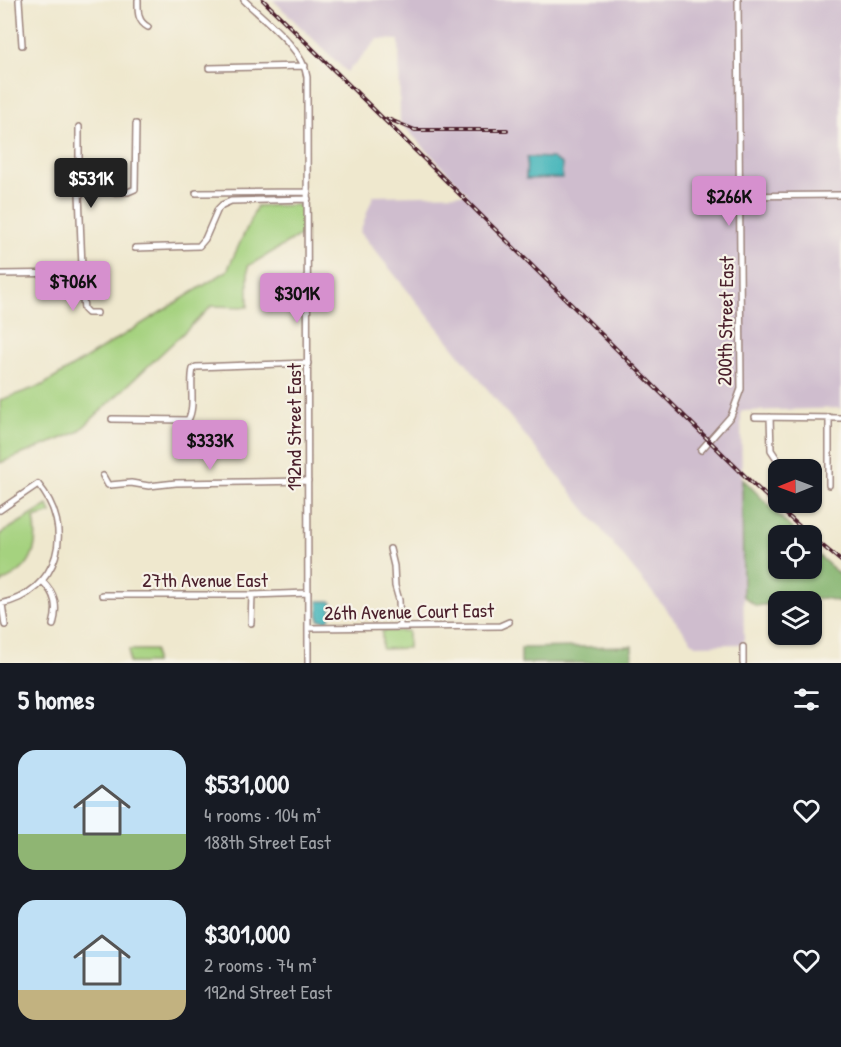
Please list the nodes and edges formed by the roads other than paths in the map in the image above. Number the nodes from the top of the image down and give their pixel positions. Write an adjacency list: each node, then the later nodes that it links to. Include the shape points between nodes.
1 (19, 0): 6 (street)
2 (138, 0): 5 (street, via 141,23)
3 (244, 0): 7 (street)
4 (738, 0): 15 (street, 200th Street East)
5 (148, 27)
6 (22, 45)
7 (305, 66): 8 (street); 11 (street, 192nd Street East)
8 (209, 68)
9 (136, 124): 12 (street, via 135,189)
10 (79, 127): 12 (street)
11 (308, 192): 13 (street); 16 (street, 192nd Street East)
12 (79, 193): 18 (street, via 82,267)
13 (196, 193)
14 (841, 195): 15 (street)
15 (740, 196): 27 (street, 200th Street East, via 741,389 731,416)
16 (308, 199): 17 (street, via 231,201 218,209 199,246); 21 (street, 192nd Street East)
17 (135, 248)
18 (78, 273): 19 (street); 20 (street, via 84,309)
19 (0, 274)
20 (98, 313)
21 (308, 363): 26 (street, via 194,368 188,420); 30 (street, 192nd Street East)
22 (755, 417): 23 (street)
23 (770, 417): 24 (street); 28 (street, via 771,450)
24 (829, 417): 25 (street); 31 (street)
25 (841, 418)
26 (112, 419)
27 (701, 450)
28 (777, 459)
29 (103, 476): 30 (street, via 110,485 149,486)
30 (308, 481): 35 (street, 192nd Street East)
31 (829, 485)
32 (0, 510): 34 (street, via 38,484 55,510 59,535 56,556)
33 (390, 549): 43 (street)
34 (42, 581): 38 (street, via 23,596); 42 (street, via 55,600)
35 (308, 593): 37 (street, 27th Avenue East); 44 (street, 192nd Street East)
36 (102, 595): 37 (street, 27th Avenue East)
37 (252, 595): 40 (street)
38 (1, 604): 41 (street)
39 (509, 622): 43 (street, 26th Avenue Court East, via 500,626)
40 (251, 623)
41 (5, 625)
42 (53, 625)
43 (400, 627): 44 (street, 26th Avenue Court East)
44 (308, 628): 46 (street, 192nd Street East)
45 (743, 647): 47 (street)
46 (308, 663)
47 (743, 663)

